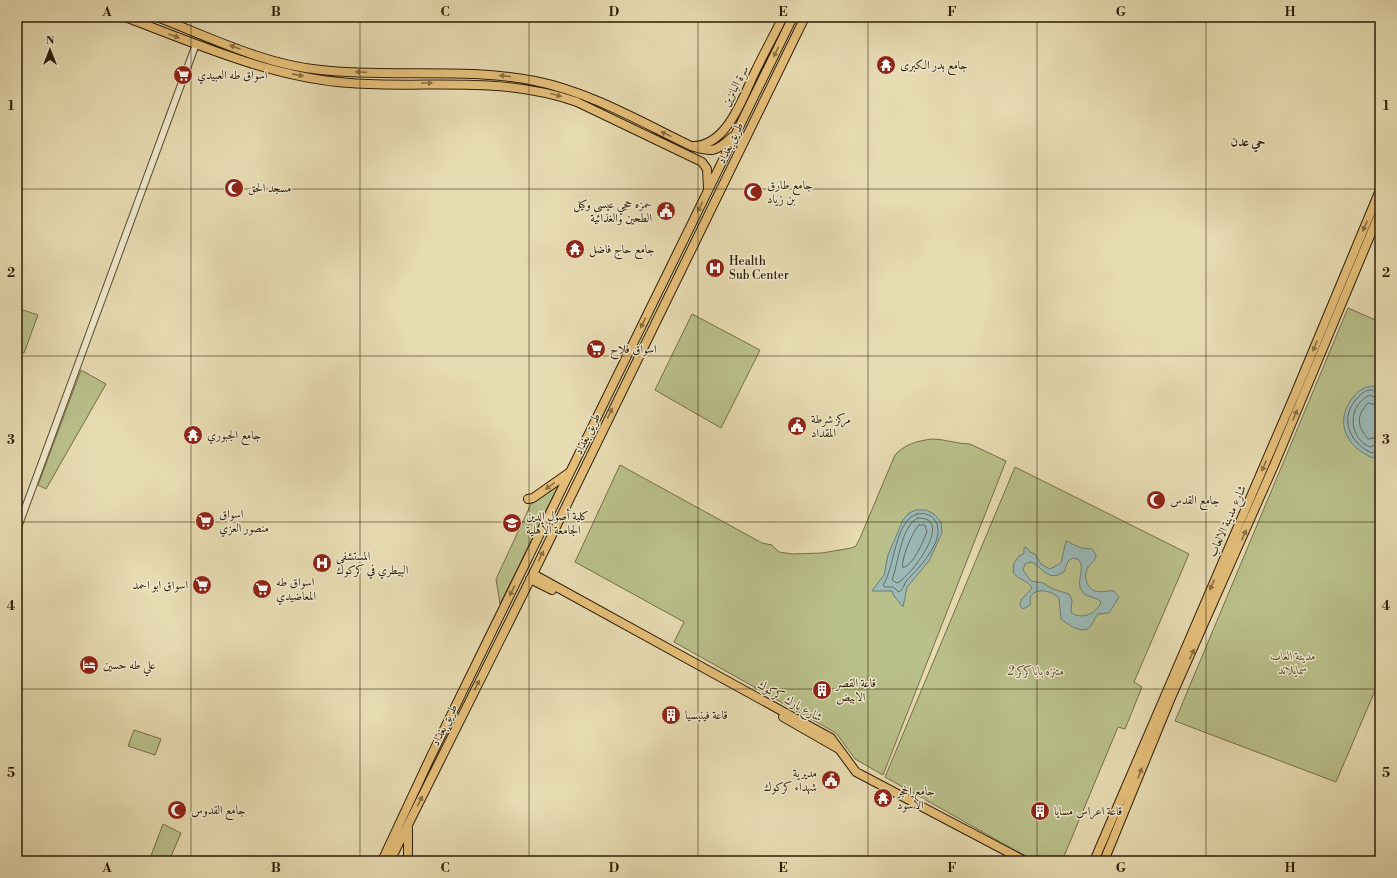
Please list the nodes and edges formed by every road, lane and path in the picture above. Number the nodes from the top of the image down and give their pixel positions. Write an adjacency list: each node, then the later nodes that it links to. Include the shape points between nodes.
1 (125, 17): 6 (main road, one-way to 6)
2 (157, 17): 7 (main road, one-way to 2, via 320,70 279,64)
3 (783, 17): 10 (main road, سرة البانزين, via 740,107 715,138 701,145)
4 (793, 17): 9 (main road, طريق بغداد, one-way to 9)
5 (805, 17): 16 (main road, طريق بغداد, one-way to 5)
6 (196, 44): 8 (main road, one-way to 8, via 292,74 351,83); 19 (street)
7 (388, 73): 8 (main road); 10 (main road, one-way to 7, via 577,92 536,81 503,76)
8 (388, 83): 11 (main road, one-way to 11, via 502,85 556,95 577,102)
9 (737, 133): 10 (main road, via 713,151); 13 (main road, طريق بغداد)
10 (691, 146): 11 (main road)
11 (686, 154): 13 (main road, via 705,165)
12 (1380, 191): 21 (main road, شارع مدينة الالعاب, one-way to 21)
13 (708, 192): 15 (main road, طريق بغداد, one-way to 15)
14 (1380, 212): 21 (main road, شارع مدينة الالعاب, one-way to 14, via 1275,462)
15 (593, 424): 16 (main road); 17 (main road, طريق بغداد)
16 (602, 429): 20 (main road, طريق بغداد, one-way to 16)
17 (570, 471): 18 (main road, one-way to 18); 23 (main road, طريق بغداد, one-way to 23)
18 (528, 499)
19 (17, 530)
20 (531, 576): 22 (main road, طريق بغداد, one-way to 20); 27 (main road, شارع بارك كركوك, via 832,738 856,772)
21 (1129, 789): 28 (main road, شارع مدينة الالعاب); 29 (main road, شارع مدينة الالعاب)
22 (408, 825): 23 (main road, طريق بغداد); 26 (main road)
23 (393, 846): 24 (main road, طريق بغداد); 25 (main road, طريق بغداد)
24 (381, 861)
25 (390, 861)
26 (408, 861)
27 (1025, 861)
28 (1094, 861)
29 (1104, 861)

